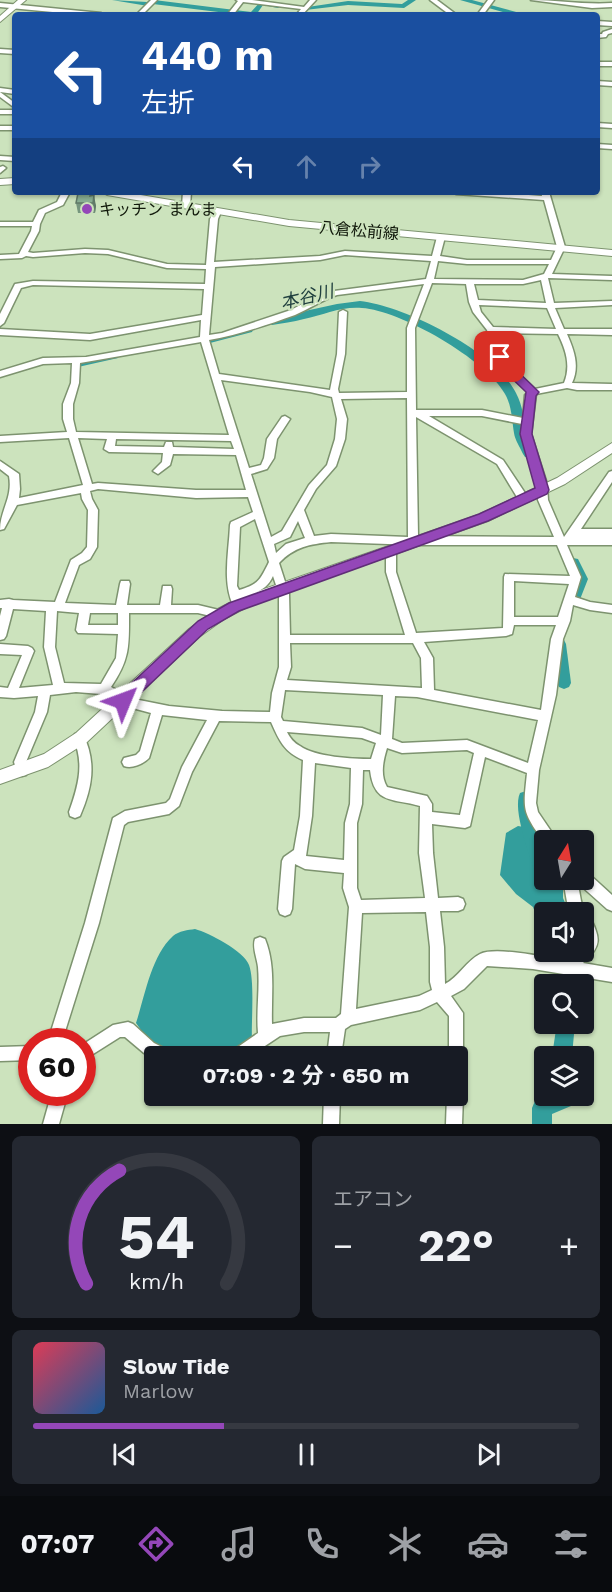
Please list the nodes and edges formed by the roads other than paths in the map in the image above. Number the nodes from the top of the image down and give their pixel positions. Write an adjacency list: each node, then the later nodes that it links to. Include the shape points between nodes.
1 (154, 0): 11 (street)
2 (240, 0): 9 (street)
3 (313, 0): 9 (street)
4 (433, 0): 13 (street)
5 (534, 0): 8 (street)
6 (19, 3): 7 (street); 10 (street); 14 (main road)
7 (0, 5)
8 (612, 5)
9 (303, 8): 12 (street)
10 (80, 12)
11 (142, 12)
12 (301, 12)
13 (450, 12)
14 (0, 20)
15 (612, 31): 17 (street)
16 (600, 36): 17 (street)
17 (604, 36): 18 (street)
18 (611, 40)
19 (0, 93): 20 (street)
20 (12, 103)
21 (64, 195): 27 (street, via 60,203 42,212)
22 (124, 195): 25 (main road, 八倉松前線)
23 (188, 195): 25 (street)
24 (546, 195): 30 (street)
25 (186, 206): 26 (main road, 八倉松前線)
26 (217, 212): 29 (main road, 八倉松前線, via 297,224); 36 (street)
27 (36, 224): 28 (street); 32 (street)
28 (0, 225)
29 (441, 237): 30 (main road, 八倉松前線); 34 (street)
30 (561, 249): 31 (main road, 八倉松前線); 35 (street)
31 (612, 253)
32 (24, 254): 33 (street); 36 (street, via 85,250 167,266)
33 (0, 257)
34 (435, 259): 35 (street); 36 (street, via 345,253); 39 (street)
35 (553, 262): 37 (street)
36 (211, 266): 41 (street)
37 (546, 276): 38 (street); 40 (street, via 523,282); 44 (street)
38 (612, 278)
39 (429, 281): 40 (street); 52 (street, via 330,295 294,312); 59 (street, via 411,328)
40 (469, 281): 42 (street)
41 (209, 287): 46 (street); 47 (street, via 26,284 18,286)
42 (473, 302): 44 (street); 48 (street)
43 (612, 303): 44 (street)
44 (550, 306): 49 (street)
45 (343, 312): 60 (street)
46 (205, 317): 50 (street, via 90,337); 52 (street)
47 (0, 323)
48 (491, 330): 49 (street); 58 (street, via 503,364)
49 (561, 331): 51 (street); 56 (street, via 571,352)
50 (0, 332)
51 (612, 332)
52 (204, 339): 53 (street); 55 (street)
53 (76, 361): 54 (street, via 42,361); 64 (street, via 68,412)
54 (0, 374)
55 (216, 376): 60 (street); 67 (street)
56 (567, 385): 57 (street); 58 (street)
57 (612, 387)
58 (533, 392): 63 (street)
59 (412, 395): 60 (street); 61 (street)
60 (336, 396): 81 (street, via 342,419 340,439 331,466 312,487)
61 (414, 413): 63 (street, via 482,413); 79 (street, via 500,462); 87 (street, via 413,538)
62 (285, 419): 74 (street, via 272,439 264,467)
63 (527, 422): 77 (street, via 526,434)
64 (74, 436): 65 (street); 68 (street); 76 (street)
65 (112, 437): 66 (street); 70 (street, via 109,449)
66 (170, 438): 67 (street); 70 (street)
67 (235, 438): 71 (street)
68 (0, 439)
69 (612, 447): 77 (main road)
70 (169, 450): 71 (street); 73 (street, via 167,463)
71 (239, 452): 74 (street)
72 (0, 464): 80 (street, via 14,474)
73 (158, 471)
74 (245, 472): 78 (street)
75 (612, 474): 85 (street)
76 (87, 487): 78 (street, via 196,495); 80 (street); 99 (street, via 87,499 93,510 92,547 75,563)
77 (542, 490): 79 (main road); 85 (street, via 550,517)
78 (251, 493): 82 (street)
79 (524, 499): 87 (main road)
80 (15, 502): 83 (street)
81 (299, 510): 86 (street); 89 (street, via 286,534)
82 (259, 513): 89 (street); 97 (street, via 235,525 232,586)
83 (0, 524)
84 (612, 533): 85 (street)
85 (568, 538): 87 (street); 88 (street); 92 (street)
86 (311, 540): 87 (street); 91 (street, via 290,547)
87 (417, 541): 90 (main road)
88 (612, 541)
89 (267, 543): 91 (street)
90 (391, 550): 95 (main road); 109 (street, via 391,572)
91 (273, 563): 95 (street); 97 (street, via 261,585)
92 (576, 580): 96 (street); 105 (street, via 509,576)
93 (124, 584): 101 (street)
94 (167, 589): 102 (street)
95 (281, 589): 97 (main road); 110 (street)
96 (569, 599): 103 (street); 106 (street)
97 (236, 600): 104 (main road)
98 (5, 604): 99 (street); 108 (street)
99 (56, 605): 100 (street); 113 (street, via 47,635)
100 (85, 608): 101 (street); 107 (street, via 82,630)
101 (123, 608): 102 (street); 107 (street)
102 (165, 608): 104 (street)
103 (612, 609)
104 (219, 614): 120 (main road)
105 (508, 621): 106 (street); 109 (street, via 506,632)
106 (564, 621): 122 (street, via 557,639)
107 (123, 629): 115 (street, via 124,653)
108 (0, 636)
109 (414, 638): 110 (street); 119 (street, via 427,658)
110 (285, 639): 112 (street)
111 (0, 649): 118 (street, via 28,651)
112 (281, 685): 116 (street); 124 (street)
113 (60, 688): 114 (street); 115 (street)
114 (45, 689): 118 (street); 133 (street, via 41,712 20,762)
115 (104, 689): 120 (street)
116 (389, 691): 119 (street); 126 (street)
117 (0, 692): 118 (street)
118 (14, 693)
119 (428, 694): 122 (street)
120 (123, 701): 121 (street); 125 (main road)
121 (158, 708): 123 (street); 129 (street, via 145,754)
122 (545, 716): 132 (street)
123 (215, 717): 124 (street); 152 (street, via 186,771 175,802 169,808 118,822)
124 (277, 721): 126 (street, via 362,733); 128 (street, via 291,748)
125 (79, 738): 133 (main road); 135 (street, via 87,766)
126 (384, 740): 127 (street, via 402,748 458,744); 131 (street)
127 (481, 750): 132 (street); 136 (street, via 465,822)
128 (309, 757): 130 (street); 138 (street)
129 (128, 762)
130 (357, 764): 131 (street); 139 (street)
131 (376, 764): 136 (street, via 383,791 423,800)
132 (533, 770): 137 (street, via 530,803)
133 (22, 771): 134 (main road)
134 (0, 777)
135 (75, 812)
136 (425, 817): 143 (street)
137 (544, 830)
138 (299, 856): 139 (street, via 305,863); 145 (street, via 289,861)
139 (350, 867): 144 (street, via 350,888)
140 (594, 888): 142 (street)
141 (458, 904): 143 (street)
142 (612, 904)
143 (430, 906): 144 (street); 150 (street)
144 (356, 907): 151 (street)
145 (285, 909)
146 (260, 944): 153 (street, via 267,975)
147 (572, 962): 148 (street)
148 (571, 969): 149 (street); 150 (street, via 491,958)
149 (612, 975)
150 (440, 994): 151 (street, via 396,1010); 158 (street, via 456,1013)
151 (343, 1022): 153 (street, via 292,1026); 157 (street)
152 (59, 1028)
153 (266, 1035): 156 (street)
154 (96, 1045): 155 (street, via 118,1030 129,1029)
155 (147, 1046)
156 (251, 1046)
157 (337, 1046)
158 (456, 1046)
159 (18, 1053): 160 (street)
160 (0, 1054)
161 (57, 1106): 164 (street)
162 (332, 1106): 165 (street)
163 (455, 1106): 166 (street)
164 (53, 1123)
165 (331, 1124)
166 (454, 1124)

